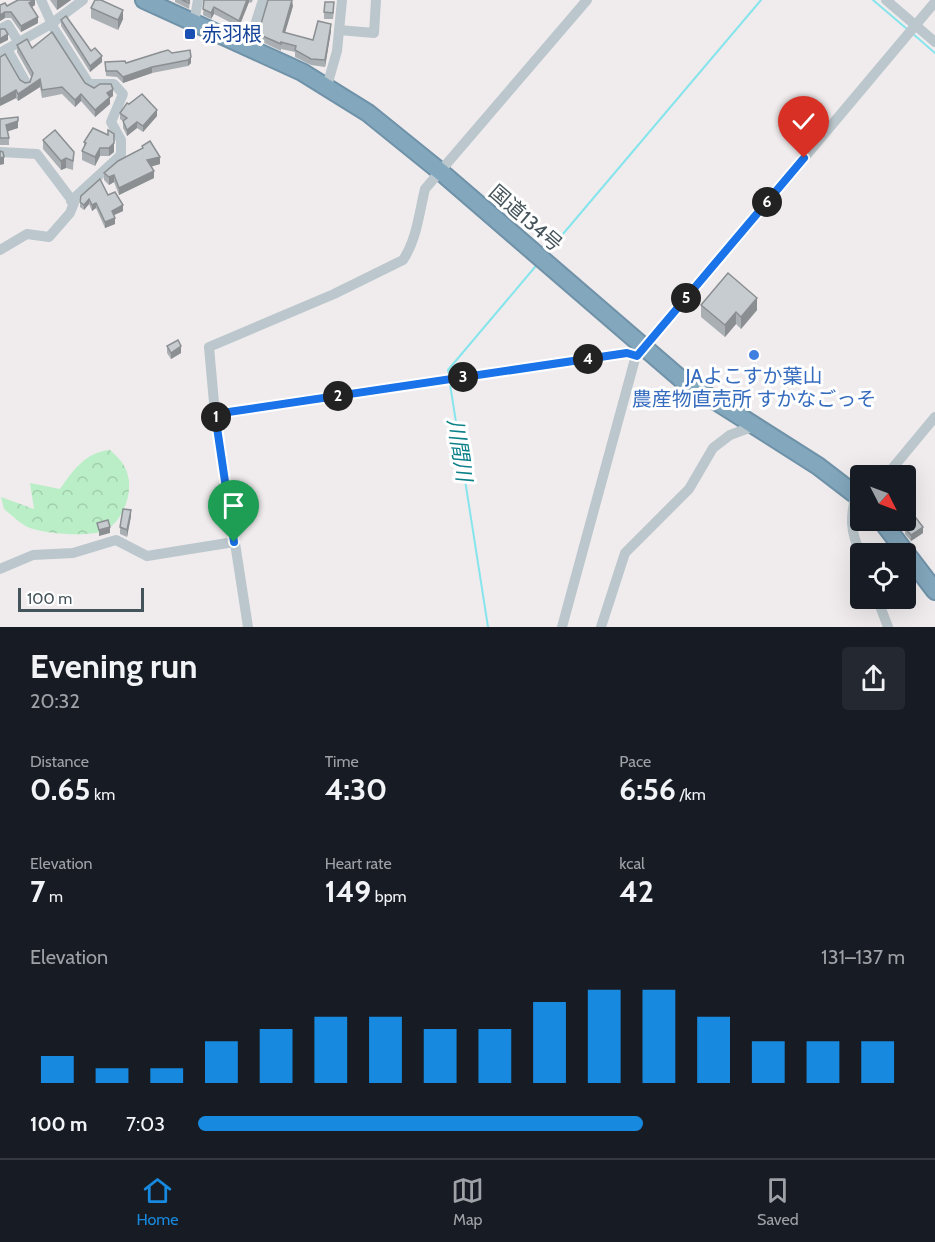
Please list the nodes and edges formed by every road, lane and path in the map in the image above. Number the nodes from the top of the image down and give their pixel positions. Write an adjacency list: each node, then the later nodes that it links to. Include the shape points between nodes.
1 (41, 0): 12 (street)
2 (83, 0): 12 (street)
3 (144, 0): 11 (highway, 国道134号)
4 (198, 0): 11 (street)
5 (263, 0): 18 (street)
6 (342, 0): 14 (street)
7 (376, 0): 14 (street, via 374,33)
8 (587, 0): 23 (street)
9 (886, 0): 15 (street)
10 (935, 2): 15 (street)
11 (194, 22): 18 (highway, 国道134号)
12 (52, 24): 17 (street); 24 (street, via 86,81 94,86 114,84 123,94 111,122 121,140 121,155)
13 (0, 29): 17 (street, via 8,24)
14 (339, 30): 21 (street)
15 (912, 30): 16 (street); 26 (street)
16 (935, 42)
17 (19, 43): 19 (street)
18 (248, 47): 21 (highway, 国道134号)
19 (4, 51): 20 (street)
20 (26, 83)
21 (327, 86): 23 (highway, 国道134号, via 368,113)
22 (0, 152): 24 (street, via 37,154)
23 (441, 172): 26 (highway, 国道134号); 27 (street, via 425,189 419,221 403,260 209,347)
24 (71, 201): 25 (street, via 74,203 70,213 50,237 27,234)
25 (0, 250)
26 (640, 352): 27 (street); 29 (highway, 国道134号); 38 (street)
27 (215, 414): 33 (street)
28 (935, 417): 30 (street)
29 (757, 425): 31 (highway, 国道134号); 39 (street, via 730,435 713,448 689,489 625,553)
30 (895, 465)
31 (850, 490)
32 (889, 531): 35 (highway)
33 (234, 542): 34 (street, via 147,556 116,540 74,554 33,555); 37 (street)
34 (0, 569)
35 (935, 591)
36 (881, 609): 40 (street)
37 (248, 627)
38 (562, 627)
39 (601, 627)
40 (888, 627)

